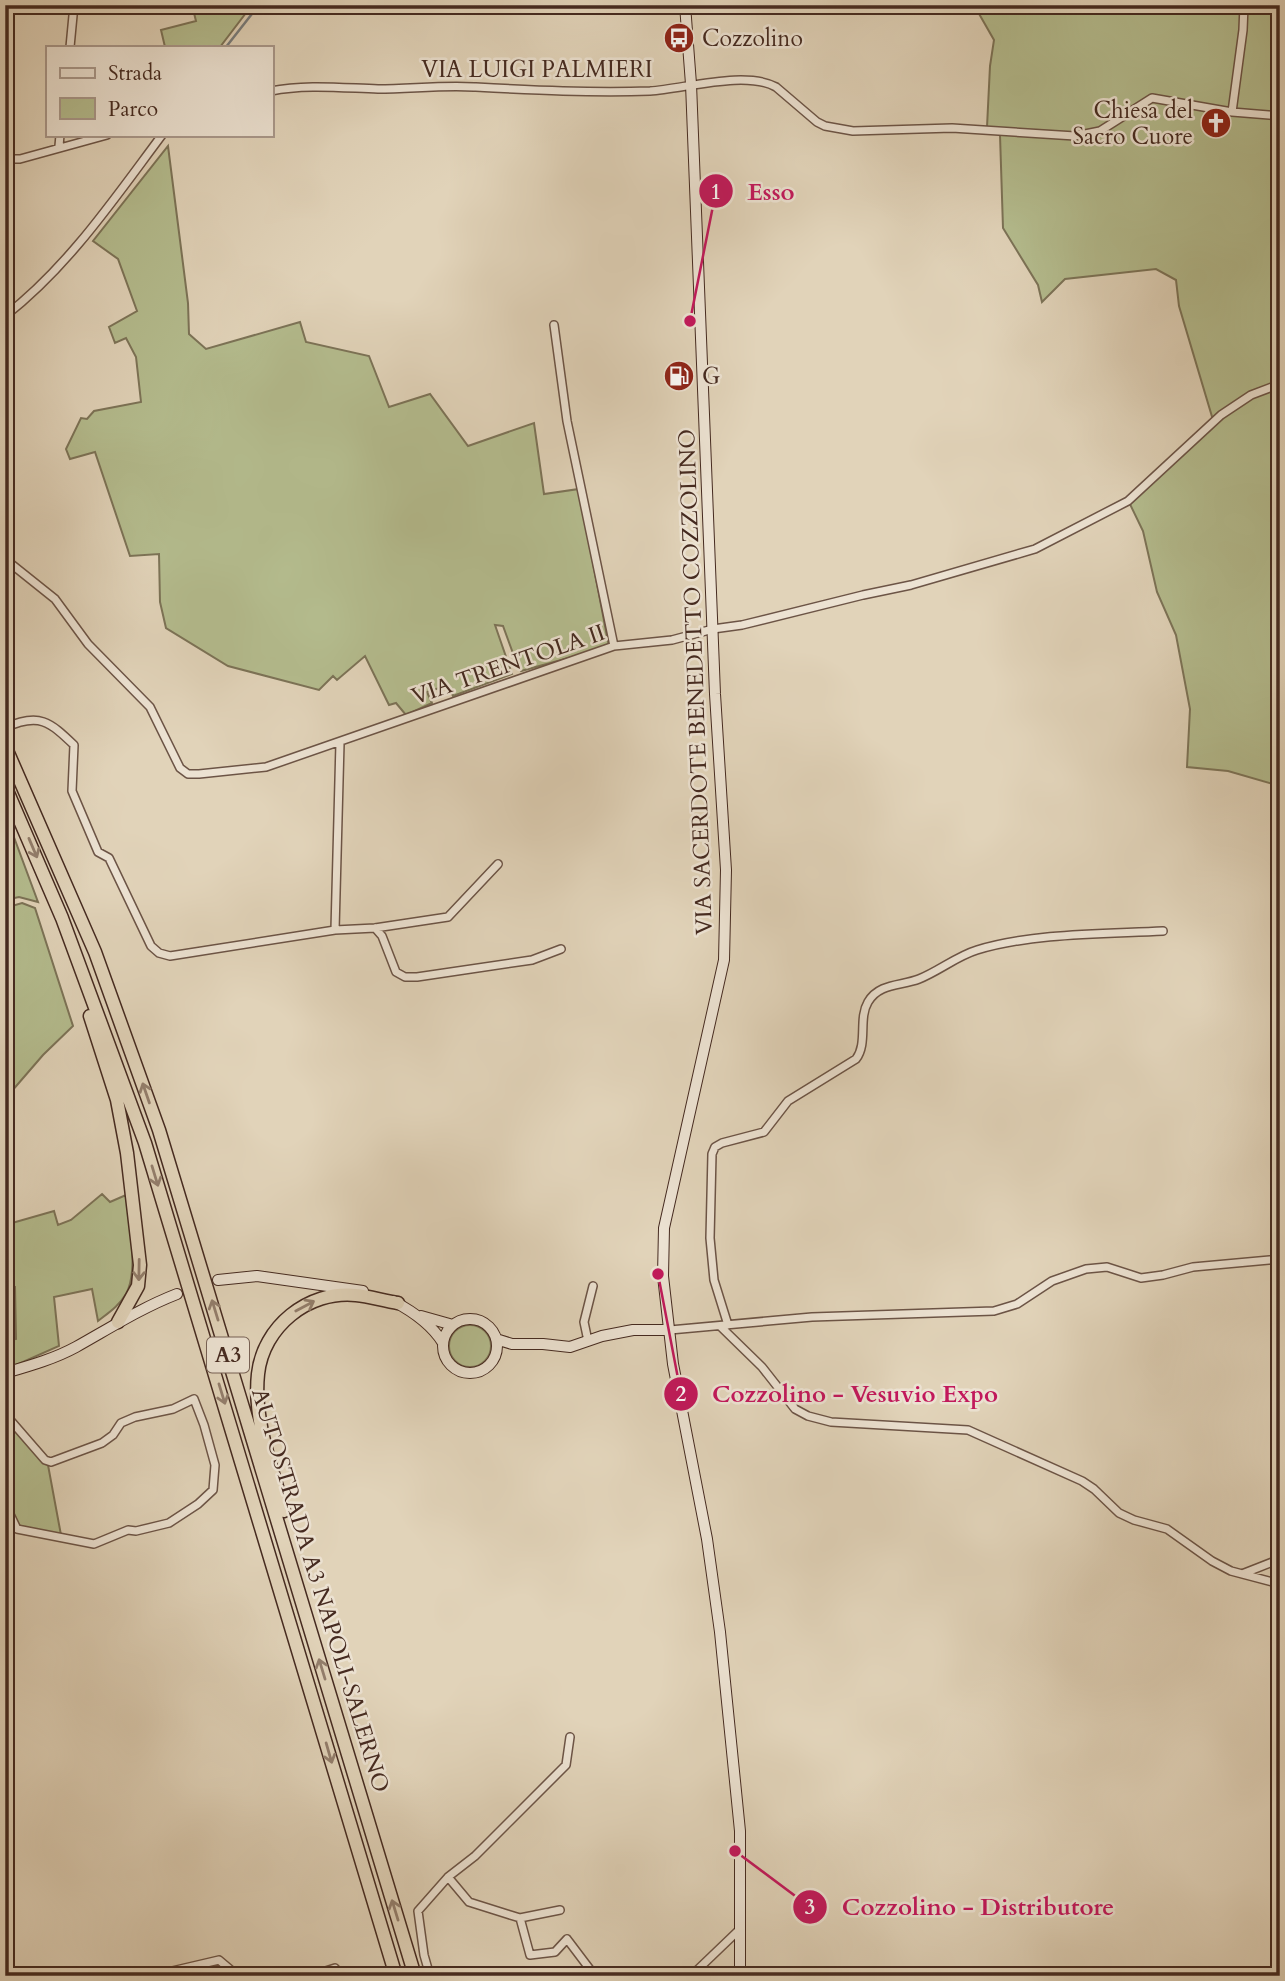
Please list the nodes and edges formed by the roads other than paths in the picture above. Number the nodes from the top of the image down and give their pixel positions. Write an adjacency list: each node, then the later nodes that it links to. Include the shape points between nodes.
1 (74, 5): 4 (street)
2 (685, 5): 5 (main road, VIA SACERDOTE BENEDETTO COZZOLINO)
3 (1244, 5): 7 (street)
4 (70, 46)
5 (691, 84): 6 (street, VIA LUIGI PALMIERI, via 613,92 447,87); 7 (street, VIA LUIGI PALMIERI, via 760,81 825,126 853,131 952,128 1075,136 1100,131 1152,98); 18 (main road, VIA SACERDOTE BENEDETTO COZZOLINO)
6 (273, 91)
7 (1232, 112): 8 (street, VIA LUIGI PALMIERI)
8 (1280, 116)
9 (61, 136): 12 (street)
10 (103, 136): 12 (street)
11 (161, 136): 14 (street, via 76,250)
12 (59, 146): 13 (street, via 20,159)
13 (5, 159)
14 (5, 316)
15 (554, 325): 19 (street, via 568,421)
16 (1280, 384): 18 (street, VIA TRENTOLA II, via 1251,395 1221,415 1128,501 1035,549 911,585)
17 (5, 559): 21 (street, VIA TRENTOLA II, via 55,599 88,644 150,707 180,768 188,774 267,767)
18 (713, 629): 19 (street, VIA TRENTOLA II, via 672,640); 39 (main road, VIA SACERDOTE BENEDETTO COZZOLINO, via 726,870 724,960 664,1228 663,1276)
19 (614, 646): 21 (street, VIA TRENTOLA II)
20 (5, 728): 27 (street, via 22,720 52,724 74,745 72,791 98,852 109,858 151,946 159,953 170,956)
21 (340, 743): 27 (street)
22 (5, 746): 49 (highway, AUTOSTRADA A3 NAPOLI-SALERNO / A3, one-way to 22, via 159,1130 95,952)
23 (5, 786): 25 (highway, AUTOSTRADA A3 NAPOLI-SALERNO / A3, one-way to 25)
24 (498, 864): 26 (street, via 448,917)
25 (62, 918): 36 (highway, one-way to 36, via 117,1100 127,1153 140,1265 138,1286); 61 (highway, AUTOSTRADA A3 NAPOLI-SALERNO / A3, one-way to 61, via 145,1143)
26 (375, 928): 27 (street); 29 (street, via 396,972 405,977 532,960)
27 (335, 930)
28 (1163, 931): 38 (street, via 1020,941 976,950 919,979 880,988 868,1002 856,1059 788,1101 764,1132 715,1147 710,1238)
29 (561, 948)
30 (1280, 1259): 38 (street, via 1193,1267 1141,1278 1107,1267 1086,1269 994,1311)
31 (218, 1280): 34 (main road, via 257,1276 318,1283 376,1293)
32 (593, 1286): 41 (street, via 584,1322)
33 (177, 1294): 36 (main road)
34 (398, 1303): 35 (main road); 49 (highway, one-way to 34, via 259,1403 258,1374 265,1350 276,1329 310,1303 354,1295)
35 (414, 1313): 37 (main road); 42 (main road)
36 (118, 1322): 45 (main road, via 75,1348)
37 (453, 1325): 40 (main road, via 462,1320 483,1323); 42 (main road)
38 (724, 1325): 39 (street); 50 (street, via 802,1413 831,1422 968,1430 1082,1481 1118,1513 1167,1529 1212,1561)
39 (670, 1330): 41 (main road, via 633,1330); 56 (main road, VIA SACERDOTE BENEDETTO COZZOLINO, via 720,1632 740,1831)
40 (496, 1339): 43 (main road); 44 (main road)
41 (589, 1340): 43 (main road, via 570,1348)
42 (443, 1343): 44 (main road, via 447,1362 464,1373 484,1370)
43 (512, 1344): 44 (main road)
44 (496, 1354)
45 (5, 1373)
46 (5, 1414): 47 (street, via 51,1462 102,1443 121,1423 194,1399 212,1450 215,1480 208,1496 178,1519 128,1530 94,1544 17,1529)
47 (5, 1504)
48 (1280, 1559): 50 (street)
49 (294, 1573): 62 (highway, AUTOSTRADA A3 NAPOLI-SALERNO / A3, one-way to 49)
50 (1242, 1574): 51 (street)
51 (1280, 1584)
52 (570, 1737): 53 (street, via 566,1765)
53 (448, 1877): 55 (street, via 469,1902); 63 (street, via 418,1911)
54 (561, 1910): 55 (street)
55 (520, 1918): 64 (street, via 530,1955 555,1952 567,1939)
56 (740, 1929): 65 (street); 66 (main road, VIA SACERDOTE BENEDETTO COZZOLINO)
57 (162, 1976): 58 (street, via 219,1960)
58 (237, 1976)
59 (310, 1976): 60 (street, via 335,1968)
60 (342, 1976)
61 (397, 1976)
62 (415, 1976)
63 (430, 1976)
64 (594, 1976)
65 (691, 1976)
66 (740, 1976)

